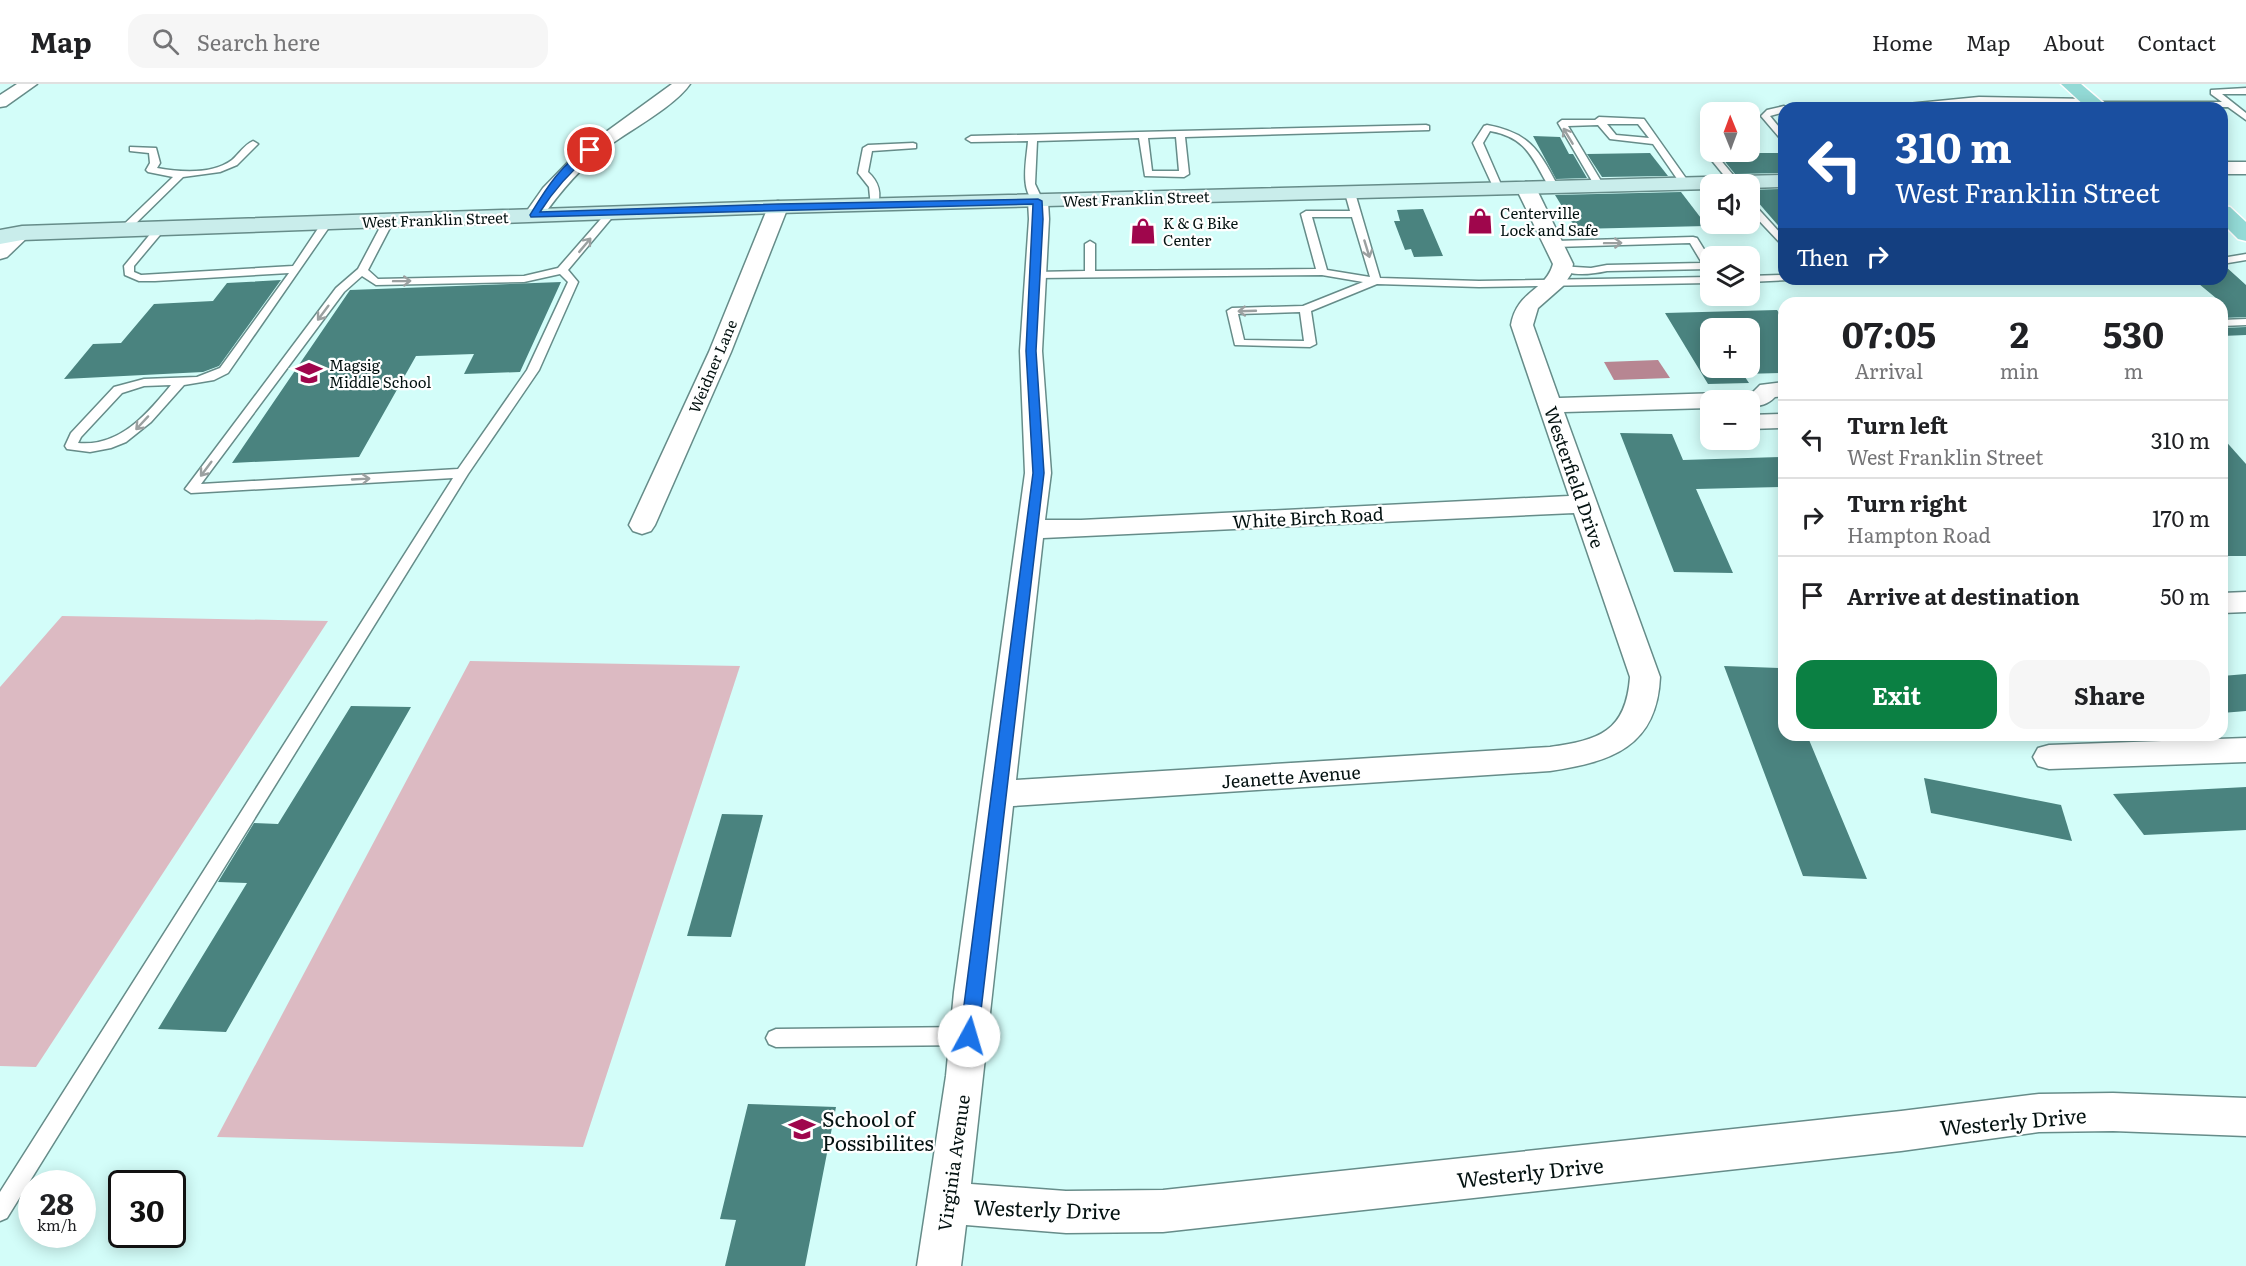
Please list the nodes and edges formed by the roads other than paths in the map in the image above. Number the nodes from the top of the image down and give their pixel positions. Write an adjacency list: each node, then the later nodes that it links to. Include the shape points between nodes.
1 (29, 84): 6 (street)
2 (682, 84): 47 (street, via 570,167)
3 (2070, 84): 10 (main road)
4 (2246, 91): 11 (lane, via 2214,92)
5 (1863, 97): 7 (lane)
6 (0, 102)
7 (1864, 102)
8 (1968, 102): 9 (lane)
9 (2025, 102)
10 (2091, 102)
11 (2225, 102)
12 (2228, 105): 14 (lane)
13 (1778, 110): 17 (lane, via 1765,116)
14 (2246, 117)
15 (1599, 120): 22 (lane, via 1613,137); 22 (lane, via 1638,120); 36 (lane, one-way to 15, via 1562,124)
16 (1426, 128): 18 (lane)
17 (1778, 129)
18 (1180, 135): 19 (lane); 29 (lane)
19 (1143, 136): 20 (lane); 29 (lane, via 1148,174)
20 (1033, 138): 21 (lane); 42 (lane, via 1030,184)
21 (971, 139)
22 (1656, 142): 34 (lane)
23 (253, 144): 31 (lane, via 227,166)
24 (913, 146): 43 (lane, via 868,148 863,173 876,188)
25 (133, 149): 31 (lane, via 153,150 155,163 151,170)
26 (1717, 162): 30 (lane)
27 (2228, 168): 28 (street)
28 (2246, 168)
29 (1184, 174): 41 (lane)
30 (1726, 174)
31 (180, 175): 53 (lane)
32 (1778, 181): 33 (main road, West Franklin Street)
33 (1760, 182)
34 (1685, 184): 35 (main road, West Franklin Street); 36 (main road, West Franklin Street)
35 (1700, 184)
36 (1599, 186): 38 (main road, West Franklin Street)
37 (1526, 188): 38 (main road, West Franklin Street); 39 (main road, West Franklin Street); 61 (street)
38 (1554, 188): 39 (lane, via 1523,138 1507,130 1487,128 1478,143)
39 (1498, 189): 40 (main road, West Franklin Street)
40 (1350, 193): 41 (main road, West Franklin Street); 46 (lane)
41 (1188, 197): 42 (main road, West Franklin Street)
42 (1038, 201): 43 (main road, West Franklin Street); 66 (street, Virginia Avenue)
43 (874, 205): 44 (main road, West Franklin Street)
44 (778, 207): 45 (main road, West Franklin Street); 86 (street, Weidner Lane, via 720,351)
45 (610, 214): 47 (main road, West Franklin Street); 63 (lane, one-way to 45)
46 (1356, 214): 65 (lane, via 1306,214); 71 (lane, one-way to 71)
47 (534, 215): 50 (main road, West Franklin Street)
48 (1760, 217): 56 (lane)
49 (2228, 217): 55 (main road)
50 (389, 220): 51 (main road, West Franklin Street); 64 (lane)
51 (327, 223): 52 (main road, West Franklin Street); 62 (lane)
52 (160, 229): 53 (main road, West Franklin Street); 62 (lane, via 129,266 129,273 139,278 155,278)
53 (123, 230): 54 (main road, West Franklin Street)
54 (7, 233): 58 (street)
55 (2245, 233)
56 (1778, 237)
57 (1090, 244): 67 (lane)
58 (0, 253)
59 (2246, 257): 60 (lane)
60 (2228, 260)
61 (1558, 265): 61 (lane, one-way to 61, via 1693,240 1709,266 1591,271); 69 (lane); 71 (lane); 80 (street, Westerfield Drive, via 1522,312 1522,325)
62 (297, 269): 75 (lane, via 222,373)
63 (562, 270): 64 (lane, one-way to 63, via 376,282 524,279); 84 (lane, via 573,282 533,370)
64 (363, 271): 84 (lane, one-way to 84, via 340,290 191,489)
65 (1322, 272): 67 (lane); 71 (lane)
66 (1035, 275): 67 (lane); 87 (street, Virginia Avenue, via 1031,351 1038,473)
67 (1090, 275)
68 (1778, 278): 70 (lane)
69 (1700, 279)
70 (1760, 279)
71 (1376, 281): 72 (lane)
72 (1305, 309): 72 (lane, one-way to 72, via 1232,311 1239,343 1310,344)
73 (2246, 322): 74 (lane)
74 (2228, 323)
75 (182, 380): 75 (lane, one-way to 75, via 130,436 98,447 71,446 75,436 118,390 138,382)
76 (1778, 389): 77 (street, via 1768,390)
77 (1760, 398)
78 (1700, 400): 79 (street)
79 (1684, 401): 80 (street); 81 (street)
80 (1550, 405): 85 (street, Westerfield Drive)
81 (1700, 415)
82 (1778, 421): 83 (street)
83 (1760, 422)
84 (462, 473): 98 (lane)
85 (1584, 504): 87 (street, White Birch Road); 91 (street, Westerfield Drive, via 1645,677 1646,695 1641,712 1628,730 1611,744)
86 (642, 525)
87 (1033, 529): 93 (street, Virginia Avenue)
88 (2246, 602): 89 (street)
89 (2228, 603)
90 (2246, 750): 92 (street)
91 (1582, 756): 93 (street, Jeanette Avenue)
92 (2049, 757)
93 (999, 794): 94 (street, Virginia Avenue)
94 (969, 1036): 95 (lane); 97 (street, Virginia Avenue)
95 (776, 1038)
96 (2246, 1117): 97 (street, Westerly Drive, via 2038,1113 1163,1211 1066,1212)
97 (947, 1203): 99 (street, Virginia Avenue)
98 (0, 1211)
99 (939, 1266)

